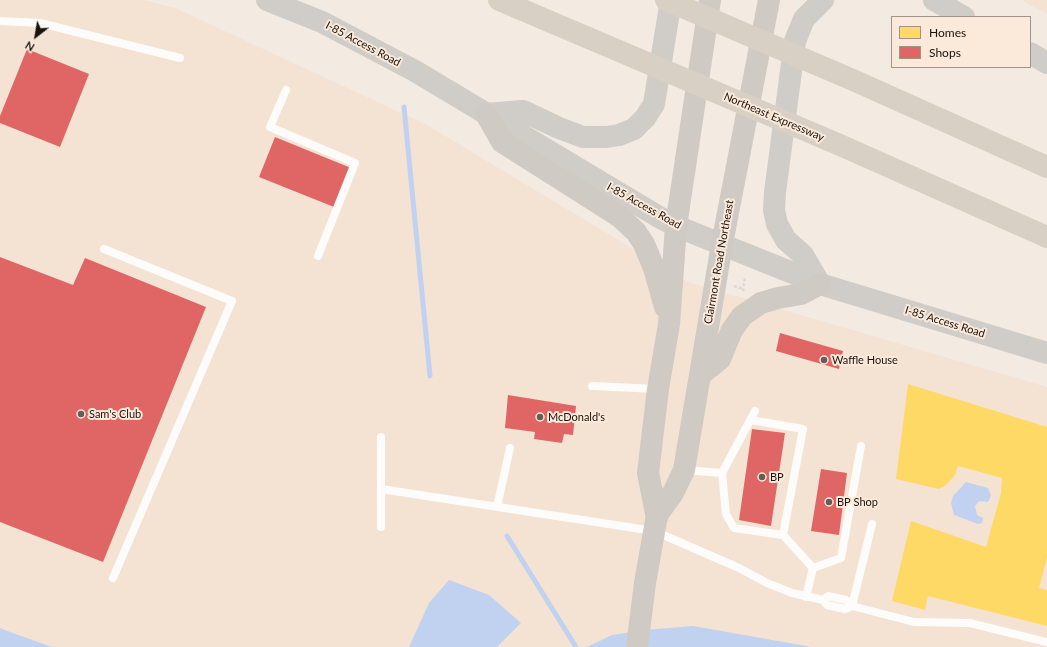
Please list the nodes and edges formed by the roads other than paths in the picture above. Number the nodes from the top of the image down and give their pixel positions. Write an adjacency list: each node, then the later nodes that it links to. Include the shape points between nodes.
1 (267, 0): 15 (main road, I-85 Access Road, via 322,22 415,71)
2 (499, 0): 18 (highway, Northeast Expressway)
3 (666, 0): 16 (highway)
4 (671, 0): 15 (main road, via 654,104 634,129 607,137 583,137 523,111)
5 (710, 0): 17 (main road, Clairmont Road Northeast)
6 (769, 0): 19 (main road, Clairmont Road Northeast)
7 (823, 0): 22 (main road, via 804,19 795,41 774,210 777,224 786,240 803,255)
8 (934, 0): 9 (main road)
9 (962, 16)
10 (0, 21): 12 (lane, via 40,23)
11 (1031, 54): 13 (main road)
12 (180, 58)
13 (1047, 63)
14 (286, 90): 21 (lane, via 270,127 355,163)
15 (486, 114): 17 (main road, I-85 Access Road); 23 (main road, via 502,142 611,211 636,232 654,268)
16 (1047, 167)
17 (676, 226): 19 (main road, I-85 Access Road); 23 (main road, Clairmont Road Northeast)
18 (1047, 236)
19 (722, 244): 22 (main road, I-85 Access Road); 25 (main road, Clairmont Road Northeast)
20 (104, 249): 42 (lane, via 232,301)
21 (318, 256)
22 (820, 284): 24 (main road, I-85 Access Road); 25 (main road, via 800,294 761,303 742,316 732,330 720,359)
23 (669, 324): 27 (main road, Clairmont Road Northeast)
24 (1047, 353)
25 (700, 374): 33 (main road, Clairmont Road Northeast)
26 (592, 386): 27 (lane)
27 (658, 390): 38 (main road, Clairmont Road Northeast, via 648,473)
28 (755, 411): 29 (lane)
29 (751, 420): 34 (lane); 40 (lane, via 803,429)
30 (381, 437): 35 (lane)
31 (861, 446): 41 (lane, via 841,558)
32 (510, 448): 36 (lane)
33 (684, 470): 34 (lane); 38 (main road, Clairmont Road Northeast, via 673,493 657,515)
34 (722, 473): 40 (lane, via 726,514 734,528)
35 (382, 489): 36 (lane); 39 (lane)
36 (497, 507): 38 (lane)
37 (872, 524): 44 (lane)
38 (656, 525): 43 (lane, via 767,583); 46 (main road, Clairmont Road Northeast)
39 (381, 527)
40 (783, 535): 41 (lane)
41 (813, 568): 43 (lane)
42 (113, 578)
43 (806, 597): 44 (lane, via 823,600 826,605 845,609)
44 (852, 606): 45 (lane, via 914,622 970,623)
45 (1047, 642)
46 (637, 647)

